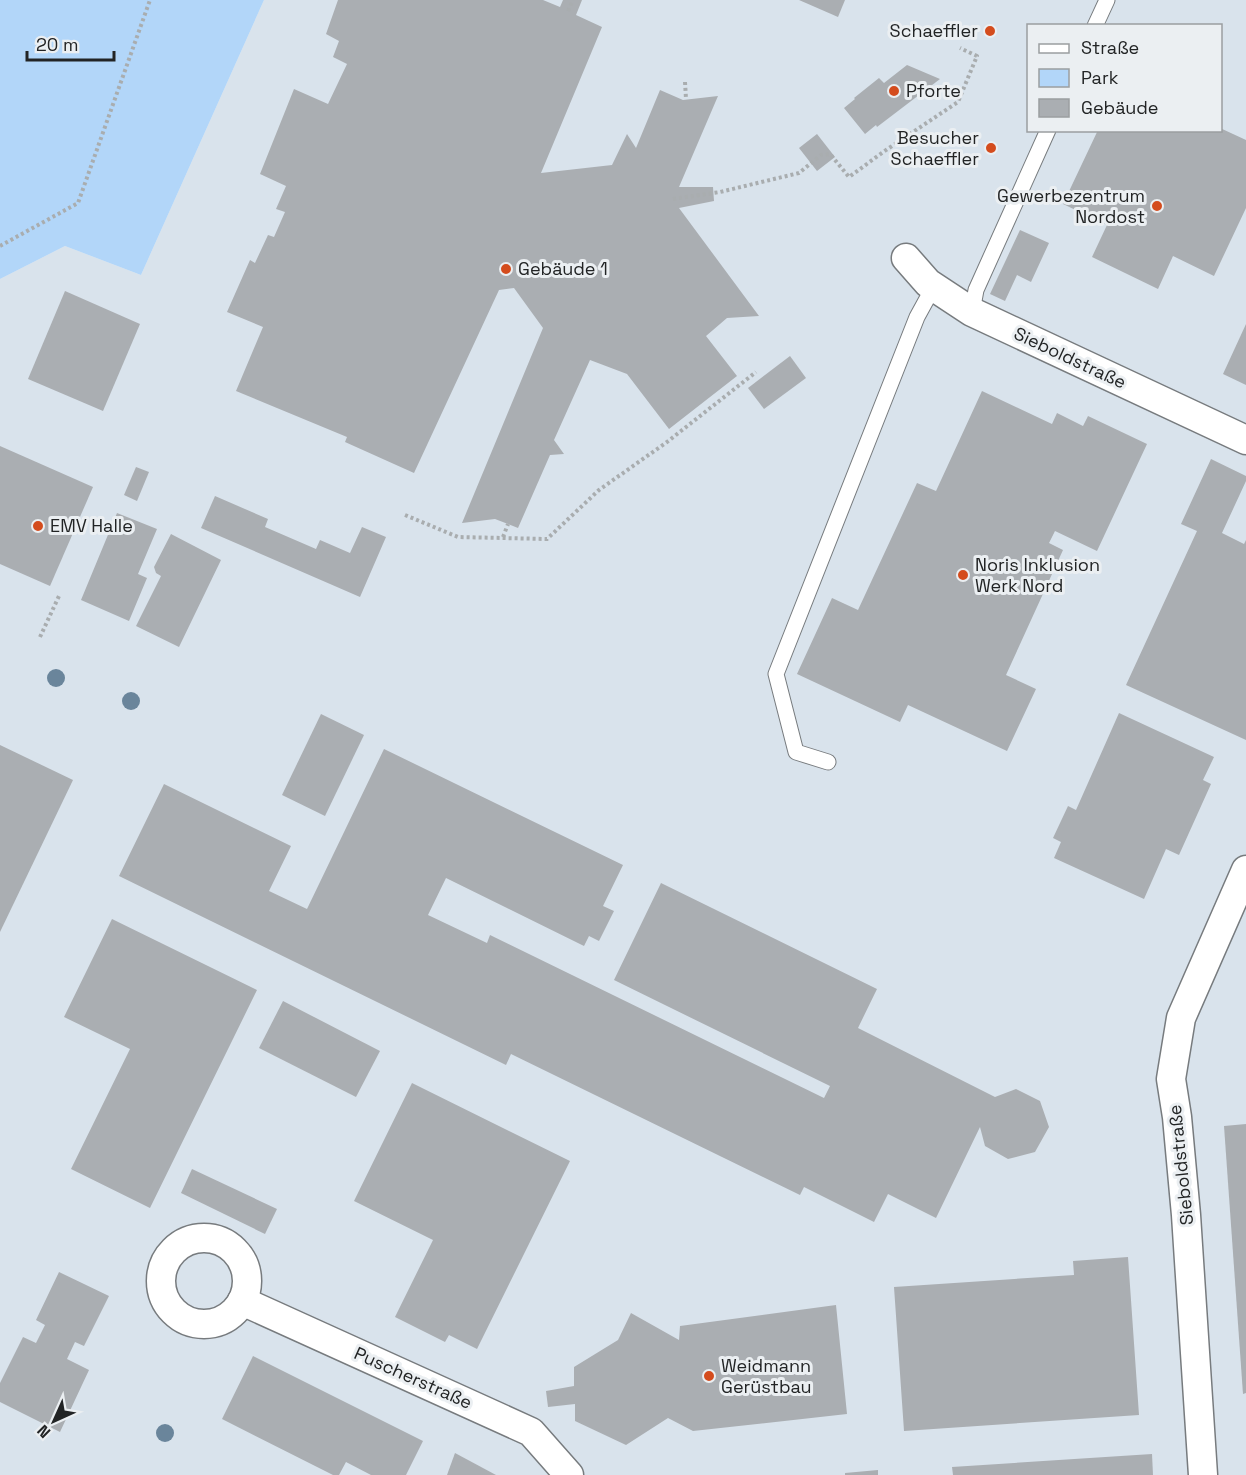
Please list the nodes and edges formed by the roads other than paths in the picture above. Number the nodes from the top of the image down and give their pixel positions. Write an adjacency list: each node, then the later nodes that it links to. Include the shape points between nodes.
1 (1107, 0): 2 (lane)
2 (1096, 24)
3 (1047, 132): 6 (lane, via 976,290)
4 (906, 258): 5 (street, Sieboldstraße)
5 (934, 286): 6 (street, Sieboldstraße); 8 (lane, via 917,317 776,674 796,752)
6 (972, 312): 7 (street, Sieboldstraße)
7 (1246, 440)
8 (828, 762)
9 (1246, 870): 12 (street, Sieboldstraße, via 1181,1018 1172,1079 1186,1215)
10 (242, 1301): 11 (street, Puscherstraße, via 531,1432)
11 (569, 1475)
12 (1203, 1475)

